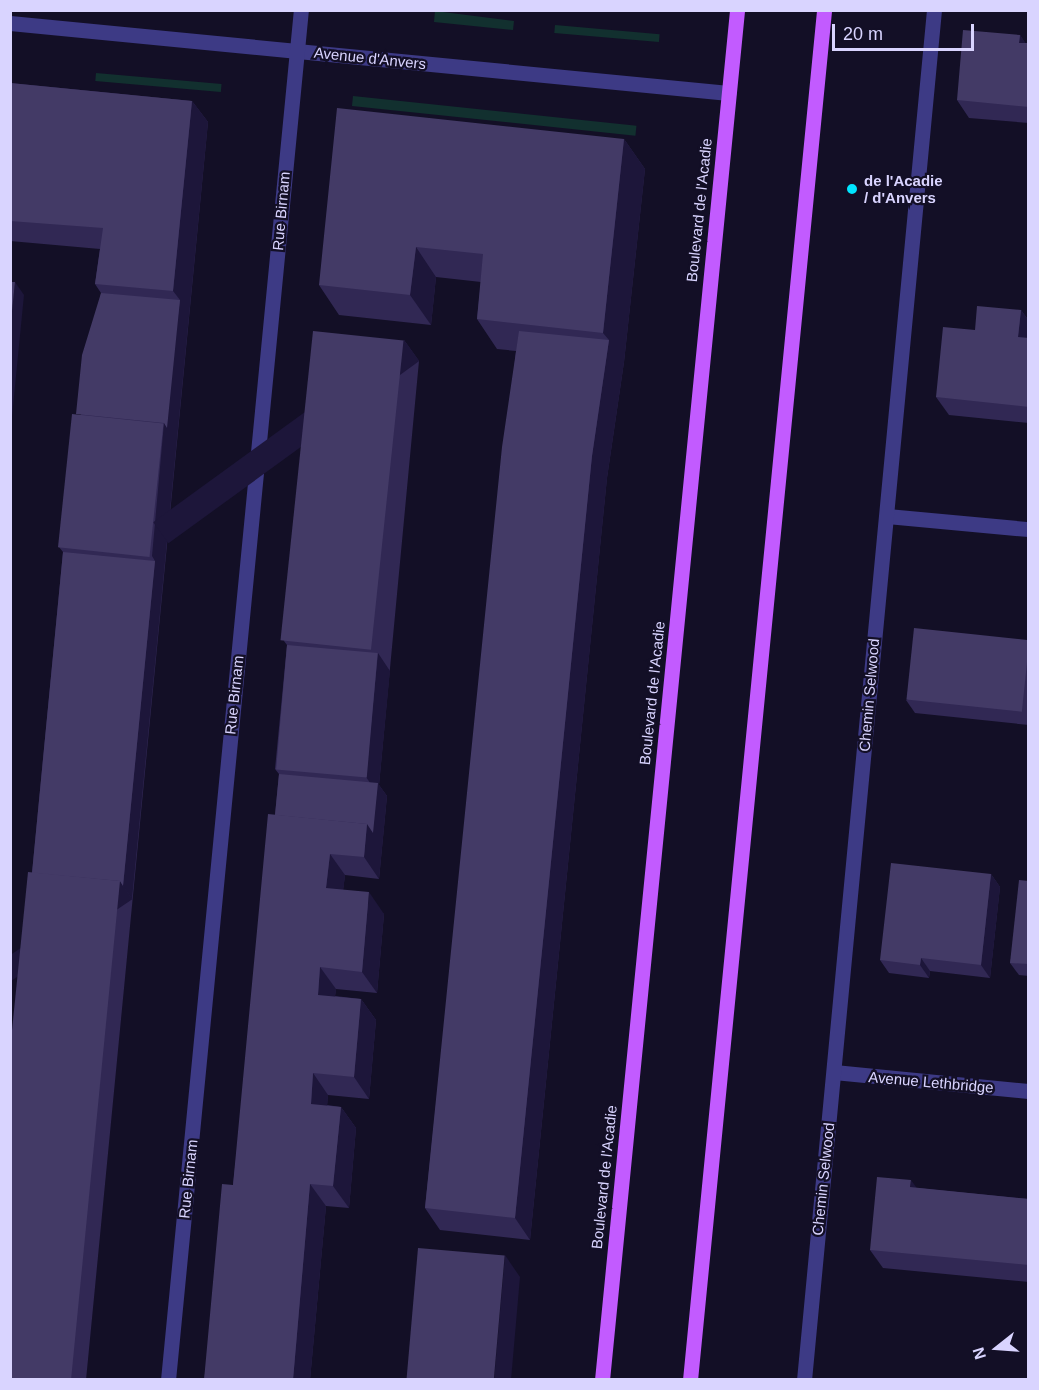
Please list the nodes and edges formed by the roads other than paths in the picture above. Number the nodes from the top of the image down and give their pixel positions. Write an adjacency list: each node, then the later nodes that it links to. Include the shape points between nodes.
1 (301, 10): 6 (street, Rue Birnam)
2 (737, 10): 7 (main road, Boulevard de l'Acadie)
3 (824, 10): 14 (main road)
4 (934, 10): 8 (street, Chemin Selwood)
5 (10, 23): 6 (street, Avenue d'Anvers)
6 (297, 50): 7 (street, Avenue d'Anvers); 12 (street, Rue Birnam)
7 (729, 93): 13 (main road, Boulevard de l'Acadie)
8 (887, 516): 9 (street); 10 (street, Chemin Selwood)
9 (1029, 530)
10 (834, 1072): 11 (street, Avenue Lethbridge); 15 (street, Chemin Selwood)
11 (1029, 1091)
12 (168, 1380)
13 (602, 1380)
14 (690, 1380)
15 (804, 1380)

